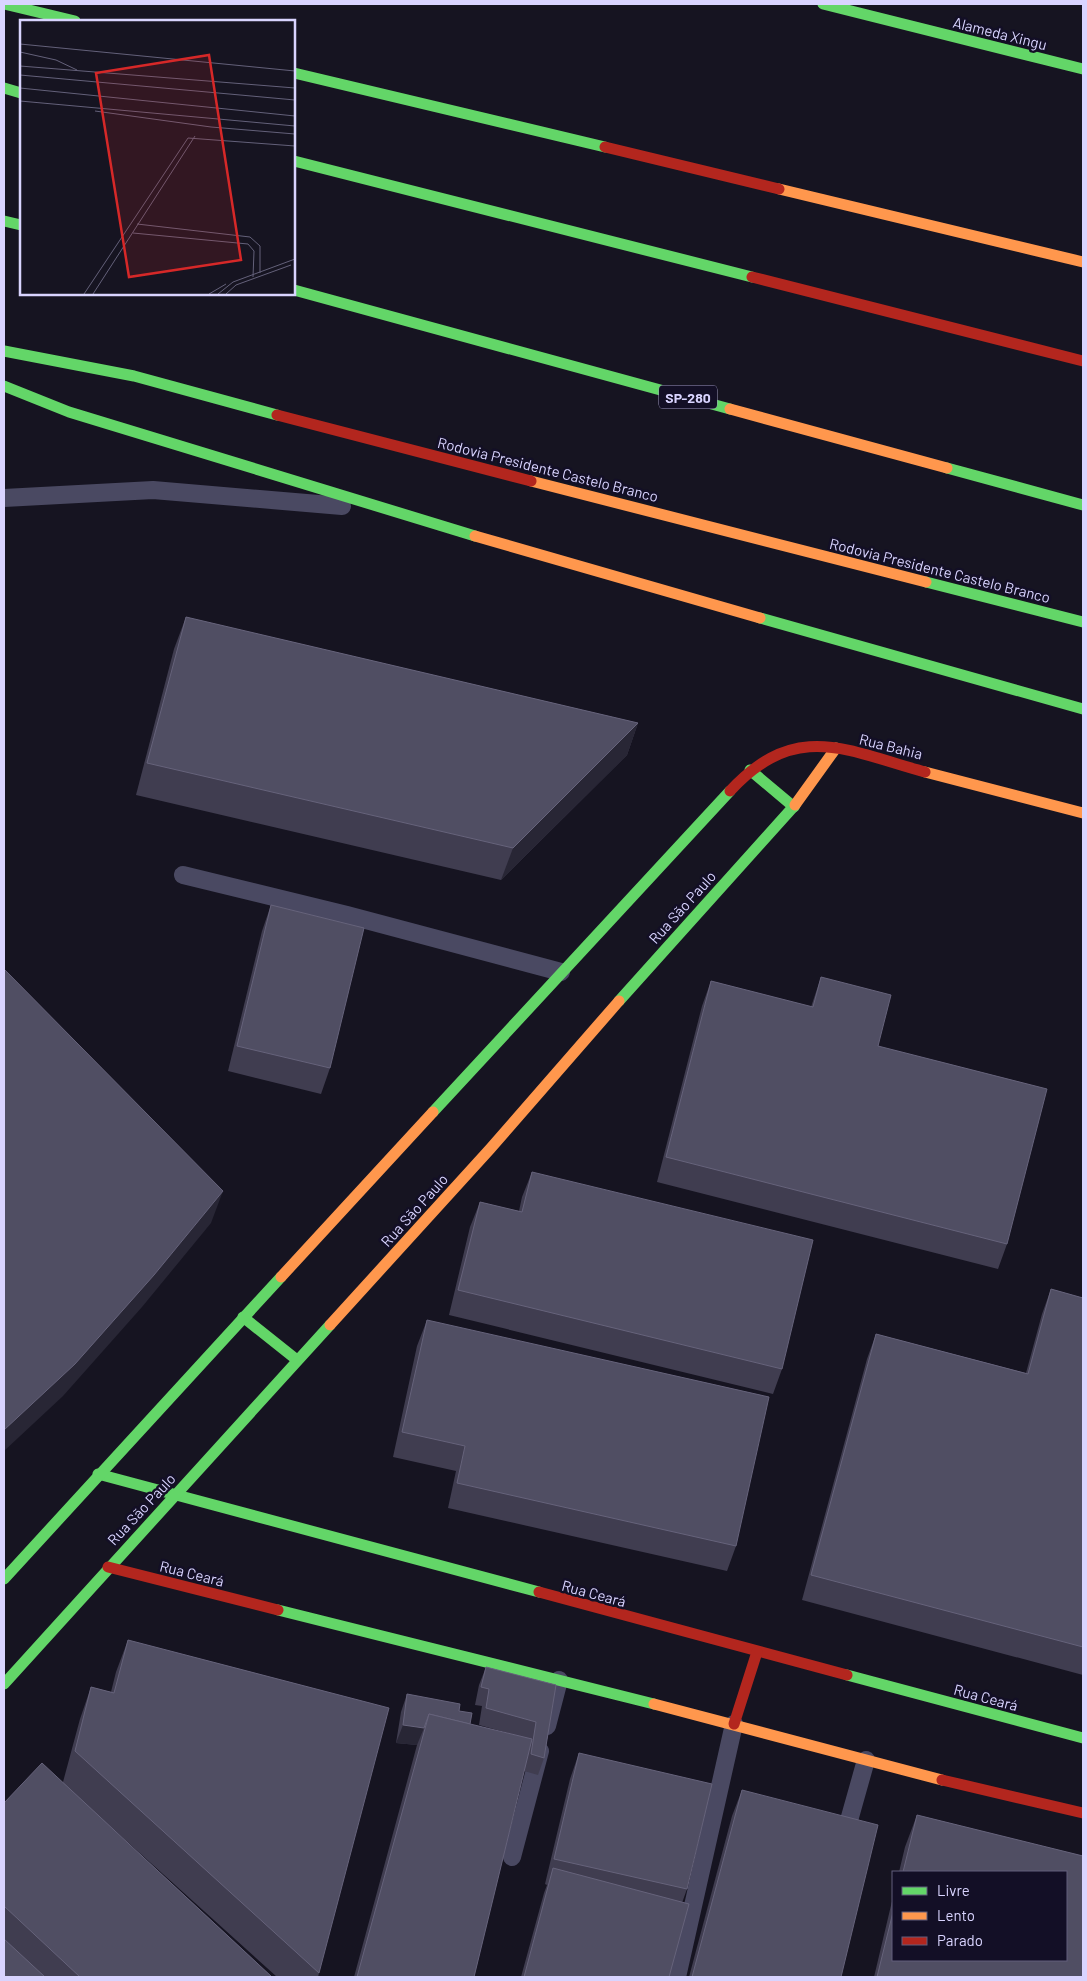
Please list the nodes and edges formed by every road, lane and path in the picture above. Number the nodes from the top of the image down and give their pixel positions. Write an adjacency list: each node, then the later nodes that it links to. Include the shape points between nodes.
1 (4, 4): 3 (main road)
2 (823, 4): 4 (main road, Alameda Xingu)
3 (71, 20)
4 (1083, 69)
5 (295, 74): 11 (main road)
6 (4, 88): 7 (main road)
7 (20, 93)
8 (295, 161): 14 (main road)
9 (4, 221): 10 (main road)
10 (20, 225)
11 (1083, 262)
12 (295, 290): 17 (main road, SP-280)
13 (4, 351): 19 (main road, Rodovia Presidente Castelo Branco, via 134,376 339,432)
14 (1083, 361)
15 (4, 386): 18 (main road, via 69,412)
16 (4, 498): 18 (lane, via 152,490)
17 (1083, 505)
18 (377, 508): 20 (main road)
19 (1083, 622)
20 (1083, 709)
21 (836, 748): 22 (main road, Rua Bahia, via 816,745 792,748 771,756); 23 (main road, Rua São Paulo); 24 (main road, Rua Bahia)
22 (750, 770): 23 (main road); 26 (main road, Rua Bahia)
23 (794, 807): 28 (main road, Rua São Paulo, via 691,919 490,1149)
24 (1083, 813)
25 (183, 875): 26 (lane)
26 (561, 972): 27 (main road)
27 (243, 1318): 28 (main road); 29 (main road)
28 (297, 1360): 30 (main road, Rua São Paulo)
29 (98, 1474): 30 (main road, Rua Ceará); 32 (main road)
30 (174, 1496): 31 (main road, Rua São Paulo); 33 (main road, Rua Ceará)
31 (108, 1567): 34 (main road, Rua Ceará); 35 (main road, Rua São Paulo)
32 (4, 1579)
33 (757, 1652): 36 (main road); 37 (main road, Rua Ceará)
34 (559, 1680): 36 (main road, Rua Ceará); 41 (lane)
35 (4, 1684)
36 (734, 1724): 38 (main road, Rua Ceará); 42 (lane)
37 (1083, 1738)
38 (866, 1760): 39 (main road, Rua Ceará); 40 (lane)
39 (1083, 1813)
40 (848, 1824)
41 (512, 1857)
42 (677, 1977)

